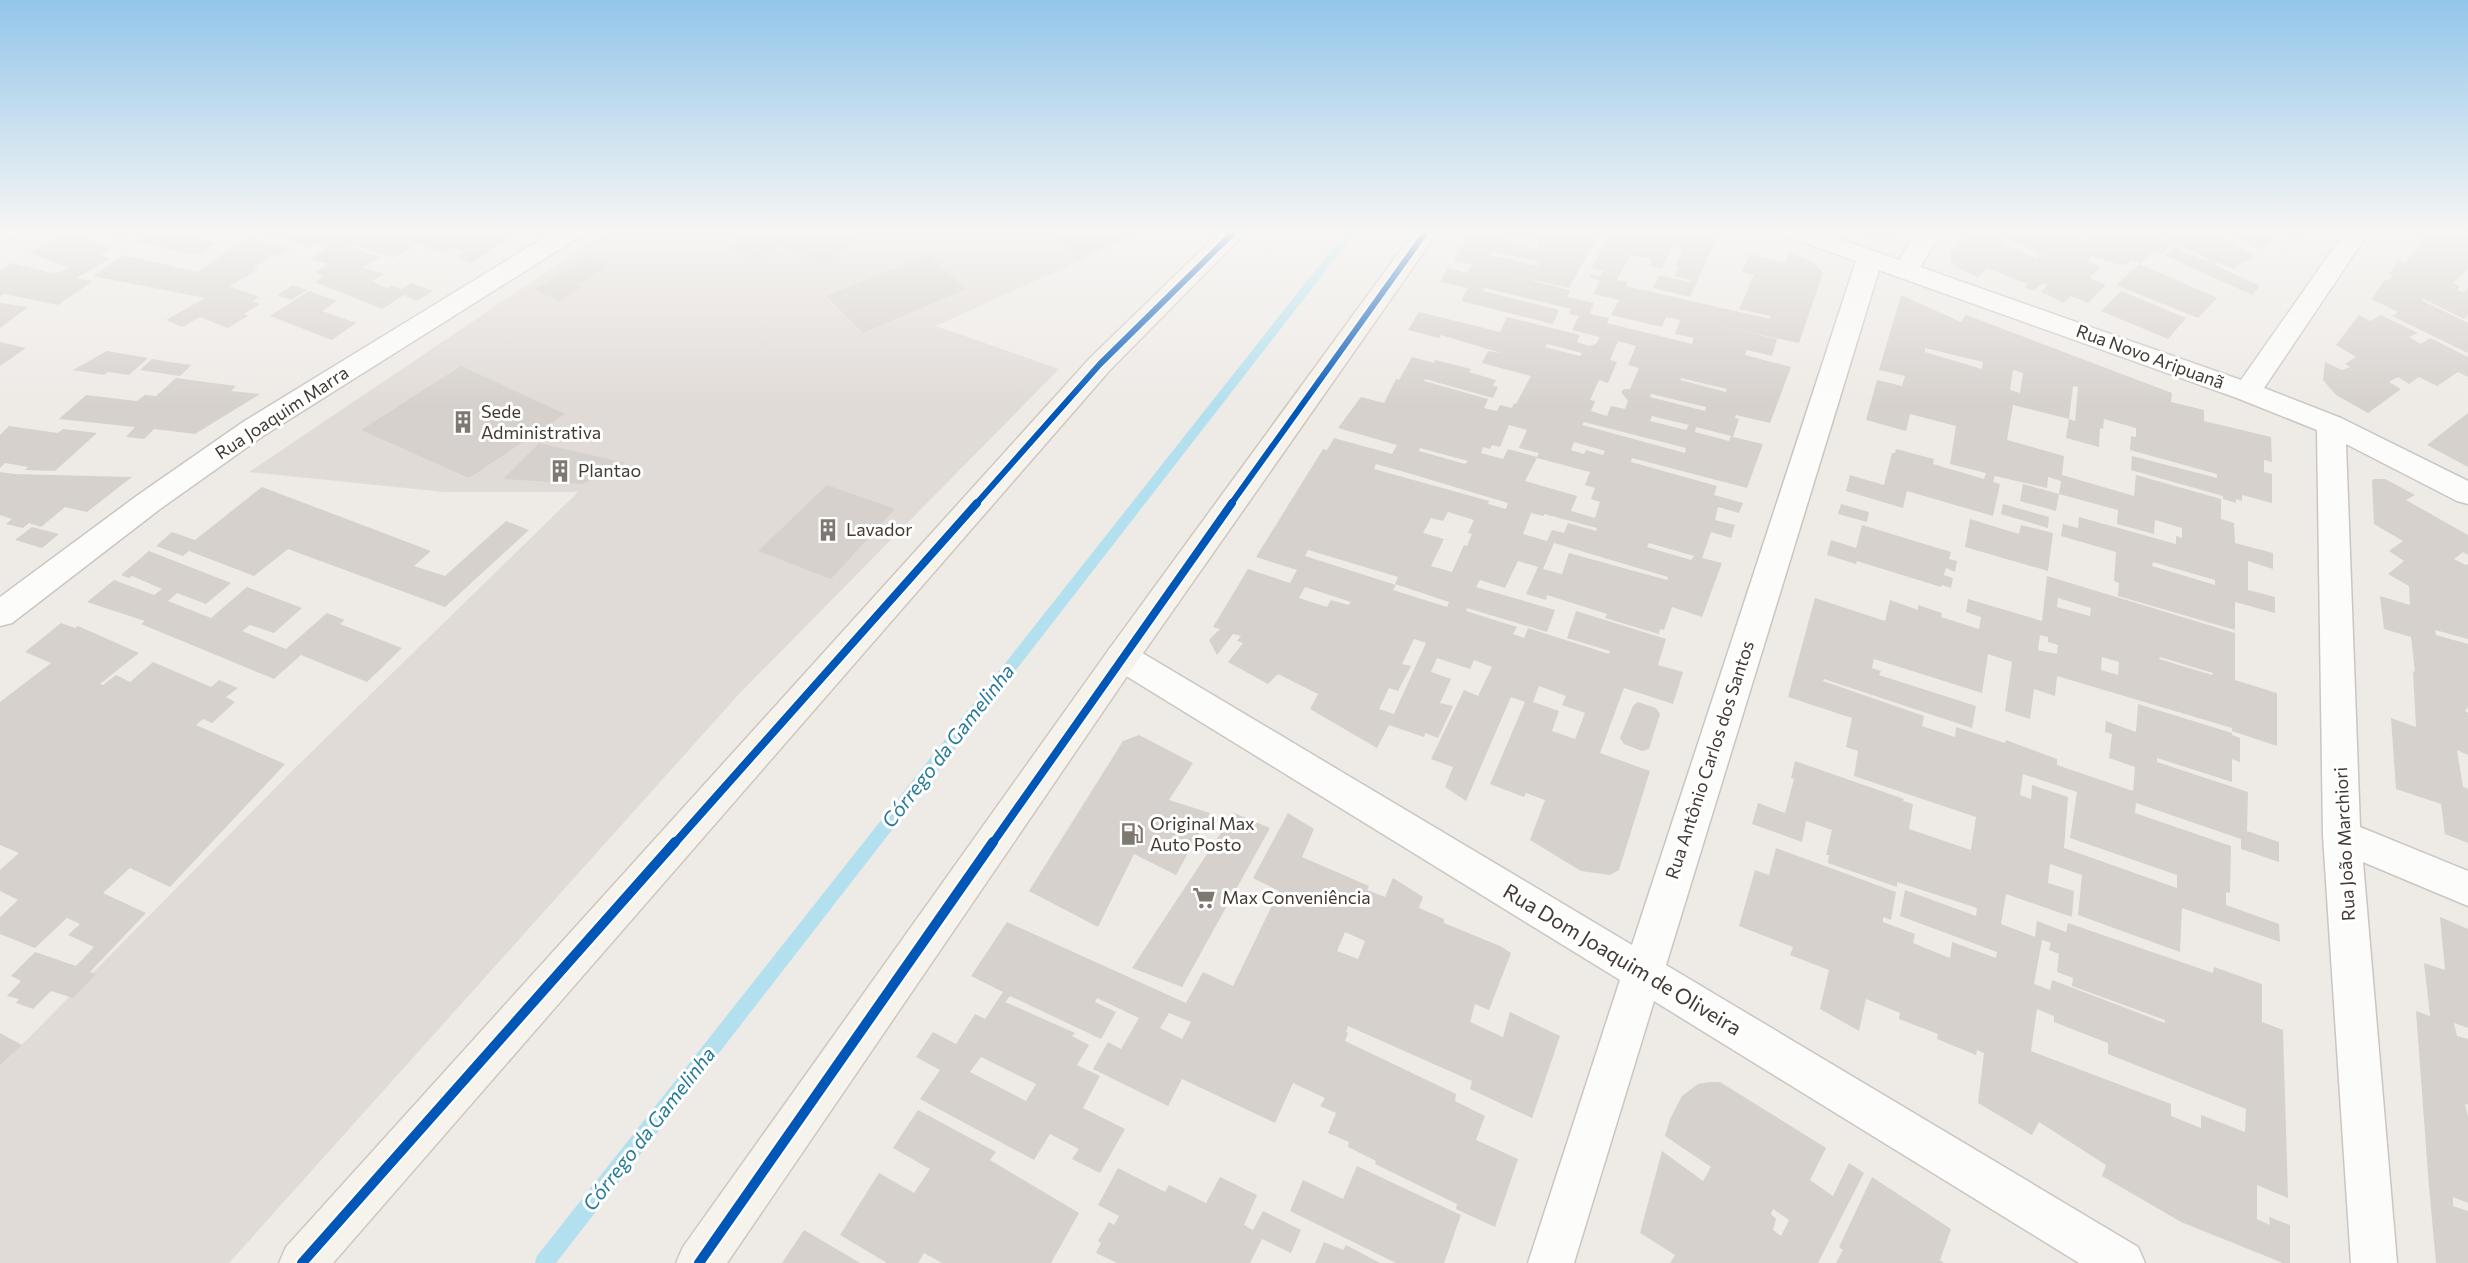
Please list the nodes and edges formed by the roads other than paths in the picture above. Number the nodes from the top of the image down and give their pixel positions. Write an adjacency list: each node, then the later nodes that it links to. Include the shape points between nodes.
1 (480, 288): 10 (street, Rua Joaquim Marra, via 254,429)
2 (1177, 288): 15 (main road, via 1100,364)
3 (1386, 288): 11 (main road)
4 (1860, 288): 14 (street, Rua Antônio Carlos dos Santos)
5 (1955, 288): 7 (street, Rua Novo Aripuanã)
6 (2319, 288): 7 (street)
7 (2247, 392): 8 (street, Rua Novo Aripuanã)
8 (2331, 425): 9 (street, Rua Novo Aripuanã); 12 (street, Rua João Marchiori)
9 (2468, 494)
10 (0, 614)
11 (1122, 657): 14 (street, Rua Dom Joaquim de Oliveira); 16 (main road)
12 (2342, 836): 13 (street); 19 (street, Rua João Marchiori)
13 (2468, 889)
14 (1643, 974): 17 (street, Rua Antônio Carlos dos Santos); 18 (street, Rua Dom Joaquim de Oliveira)
15 (302, 1263)
16 (699, 1263)
17 (1551, 1263)
18 (2122, 1263)
19 (2374, 1263)

